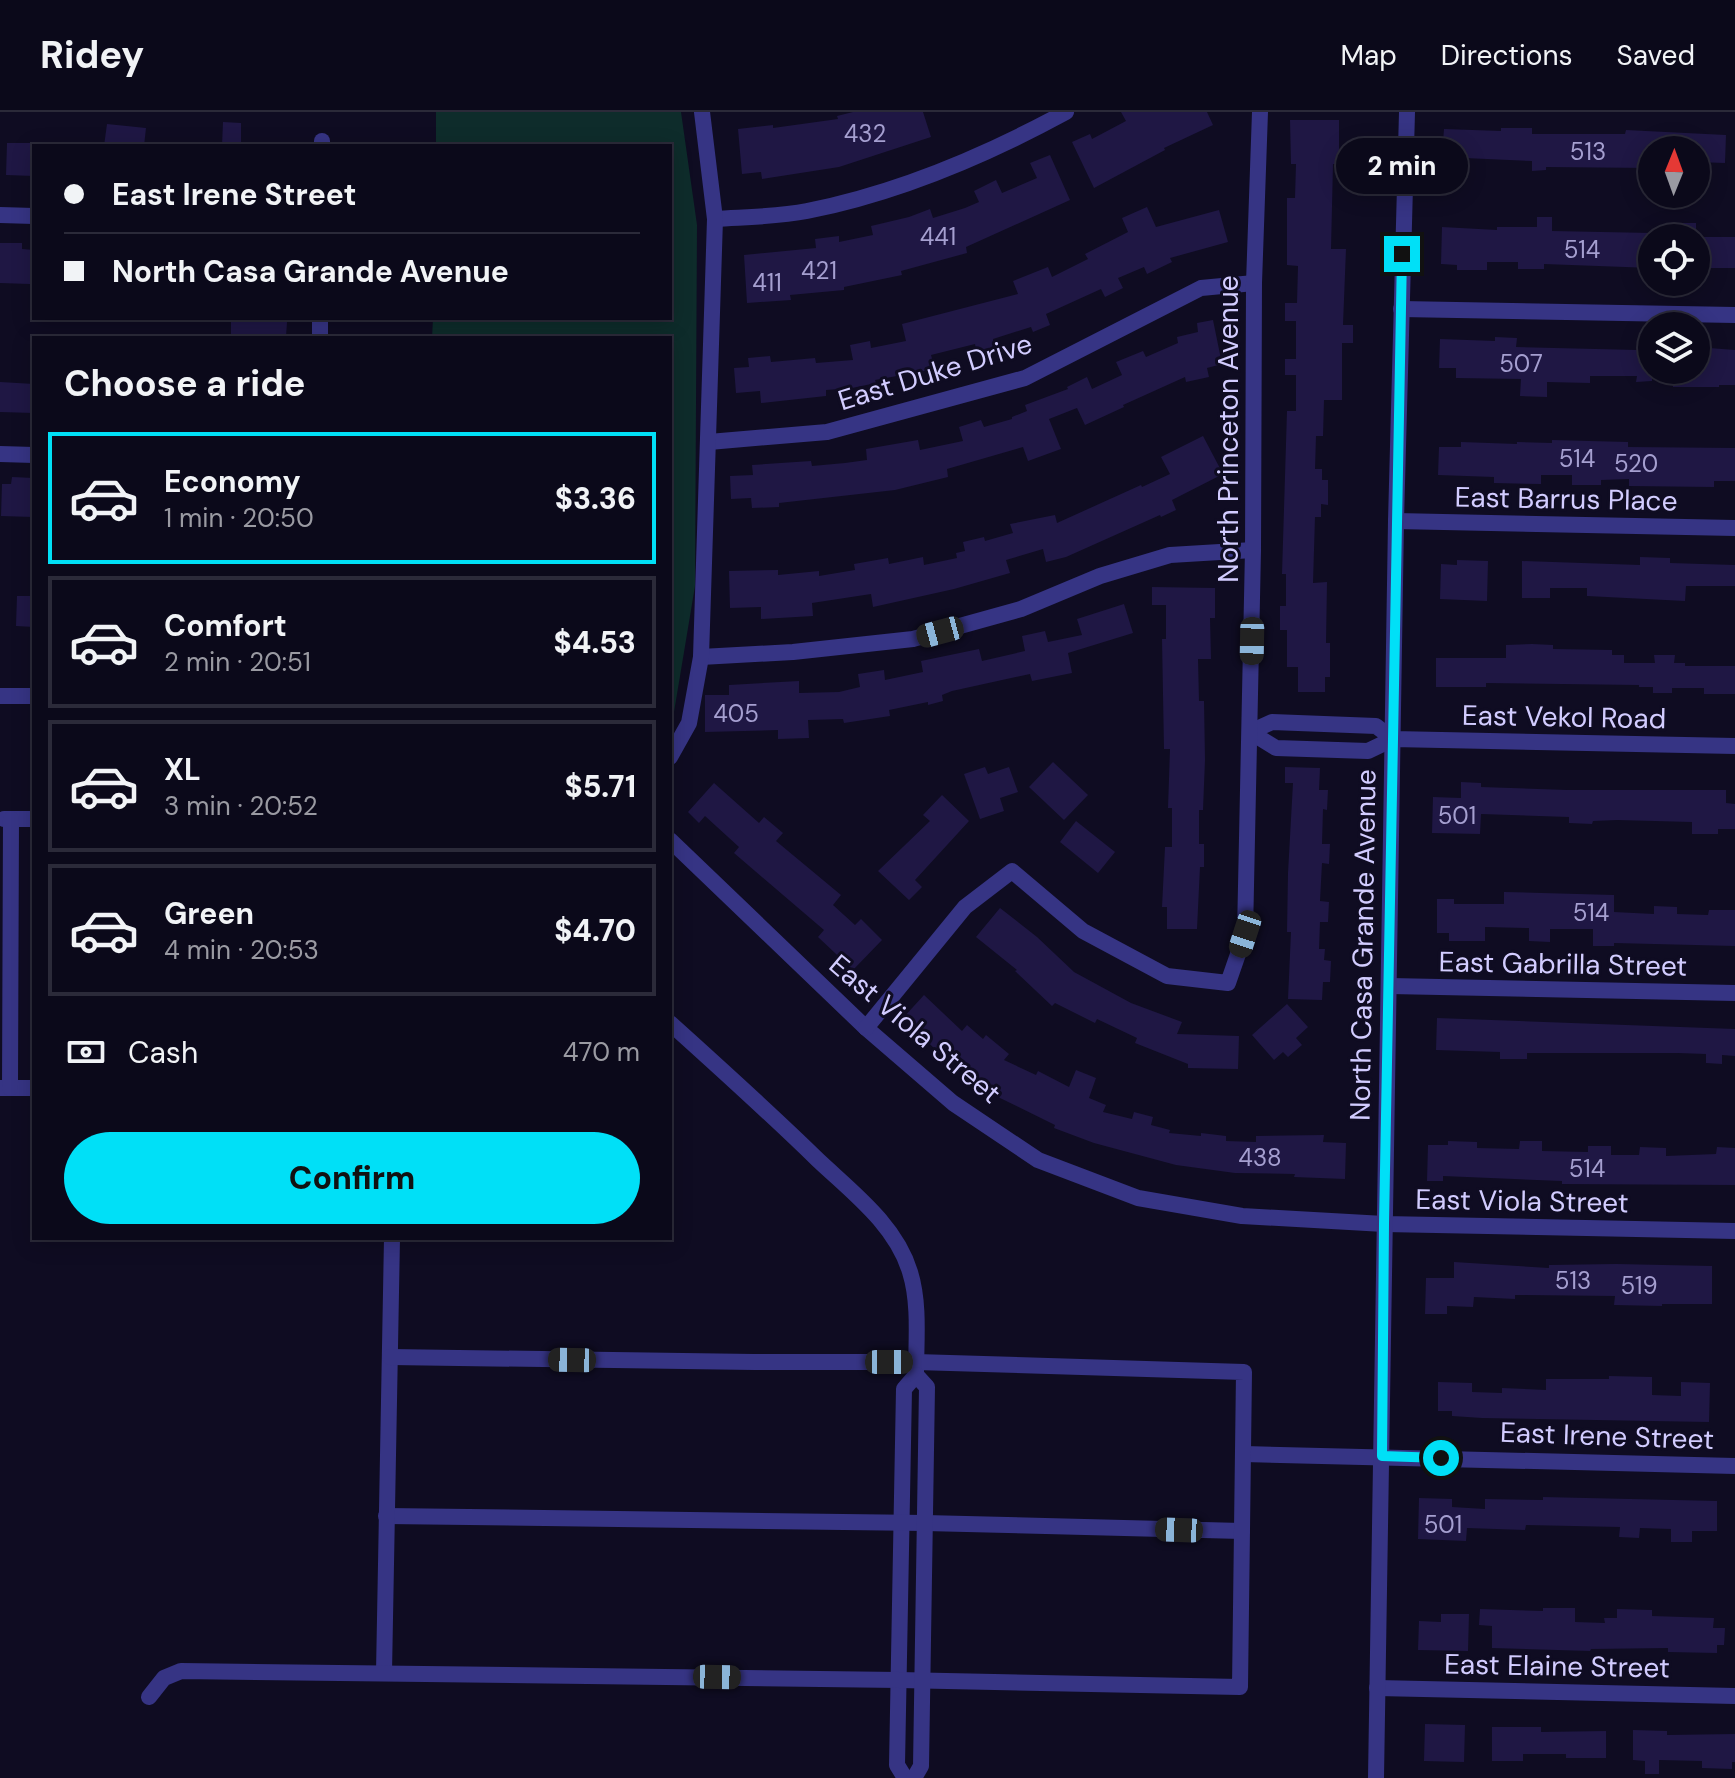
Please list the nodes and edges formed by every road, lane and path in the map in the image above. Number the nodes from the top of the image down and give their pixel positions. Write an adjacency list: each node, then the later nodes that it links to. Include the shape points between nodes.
1 (702, 112): 7 (street)
2 (1066, 112): 7 (street, via 918,181 806,212)
3 (1260, 112): 8 (street, North Princeton Avenue)
4 (1407, 112): 9 (street, North Casa Grande Avenue)
5 (0, 215): 6 (street)
6 (32, 216)
7 (715, 219): 11 (street)
8 (1254, 283): 11 (street, East Duke Drive, via 1201,288 1011,382 827,432); 16 (street, North Princeton Avenue)
9 (1401, 309): 10 (street); 14 (street, North Casa Grande Avenue)
10 (1735, 315)
11 (709, 442): 17 (street)
12 (0, 454): 13 (street)
13 (32, 455)
14 (1396, 521): 15 (street, East Barrus Place); 21 (street, North Casa Grande Avenue)
15 (1735, 528)
16 (1253, 550): 17 (street, via 1170,555 1100,576 1021,609 913,639); 20 (street, North Princeton Avenue)
17 (701, 657): 23 (street, via 689,723)
18 (0, 696): 19 (street)
19 (32, 696)
20 (1250, 732): 21 (street, East Vekol Road, via 1272,722 1376,726); 21 (street, East Vekol Road, via 1276,748 1368,751); 30 (street, North Princeton Avenue, via 1245,934 1228,983 1167,976 1083,931 1012,871 965,907)
21 (1393, 739): 22 (street, East Vekol Road); 27 (street, North Casa Grande Avenue)
22 (1735, 746)
23 (672, 753)
24 (6, 819): 25 (street); 31 (street)
25 (32, 819)
26 (672, 842): 30 (street, East Viola Street)
27 (1390, 986): 28 (street, East Gabrilla Street); 33 (street, North Casa Grande Avenue)
28 (1735, 993)
29 (672, 1025): 37 (street, via 882,1222 910,1271)
30 (866, 1028): 33 (street, East Viola Street, via 953,1103 1038,1160 1138,1198 1242,1216)
31 (5, 1088): 32 (street)
32 (32, 1088)
33 (1384, 1224): 34 (street, East Viola Street); 39 (street, North Casa Grande Avenue)
34 (1735, 1231)
35 (392, 1240): 36 (street)
36 (390, 1357): 37 (street); 41 (street)
37 (916, 1368): 38 (street, via 1244,1372); 42 (street, via 904,1389); 43 (street, via 927,1387)
38 (1244, 1454): 39 (street, East Irene Street); 44 (street)
39 (1382, 1456): 40 (street, East Irene Street); 48 (street, North Casa Grande Avenue)
40 (1735, 1466)
41 (386, 1516): 42 (street); 45 (street)
42 (902, 1523): 43 (street); 46 (street)
43 (925, 1523): 44 (street); 47 (street)
44 (1242, 1531): 47 (street, via 1240,1687)
45 (384, 1673): 46 (street); 50 (street, via 181,1671 164,1678)
46 (899, 1680): 47 (street); 51 (street)
47 (922, 1681): 52 (street)
48 (1377, 1688): 49 (street, East Elaine Street); 55 (street, North Casa Grande Avenue)
49 (1735, 1696)
50 (149, 1697)
51 (897, 1737): 52 (street); 53 (street, via 897,1765)
52 (921, 1738): 54 (street, via 921,1766)
53 (905, 1778)
54 (914, 1778)
55 (1376, 1778)

